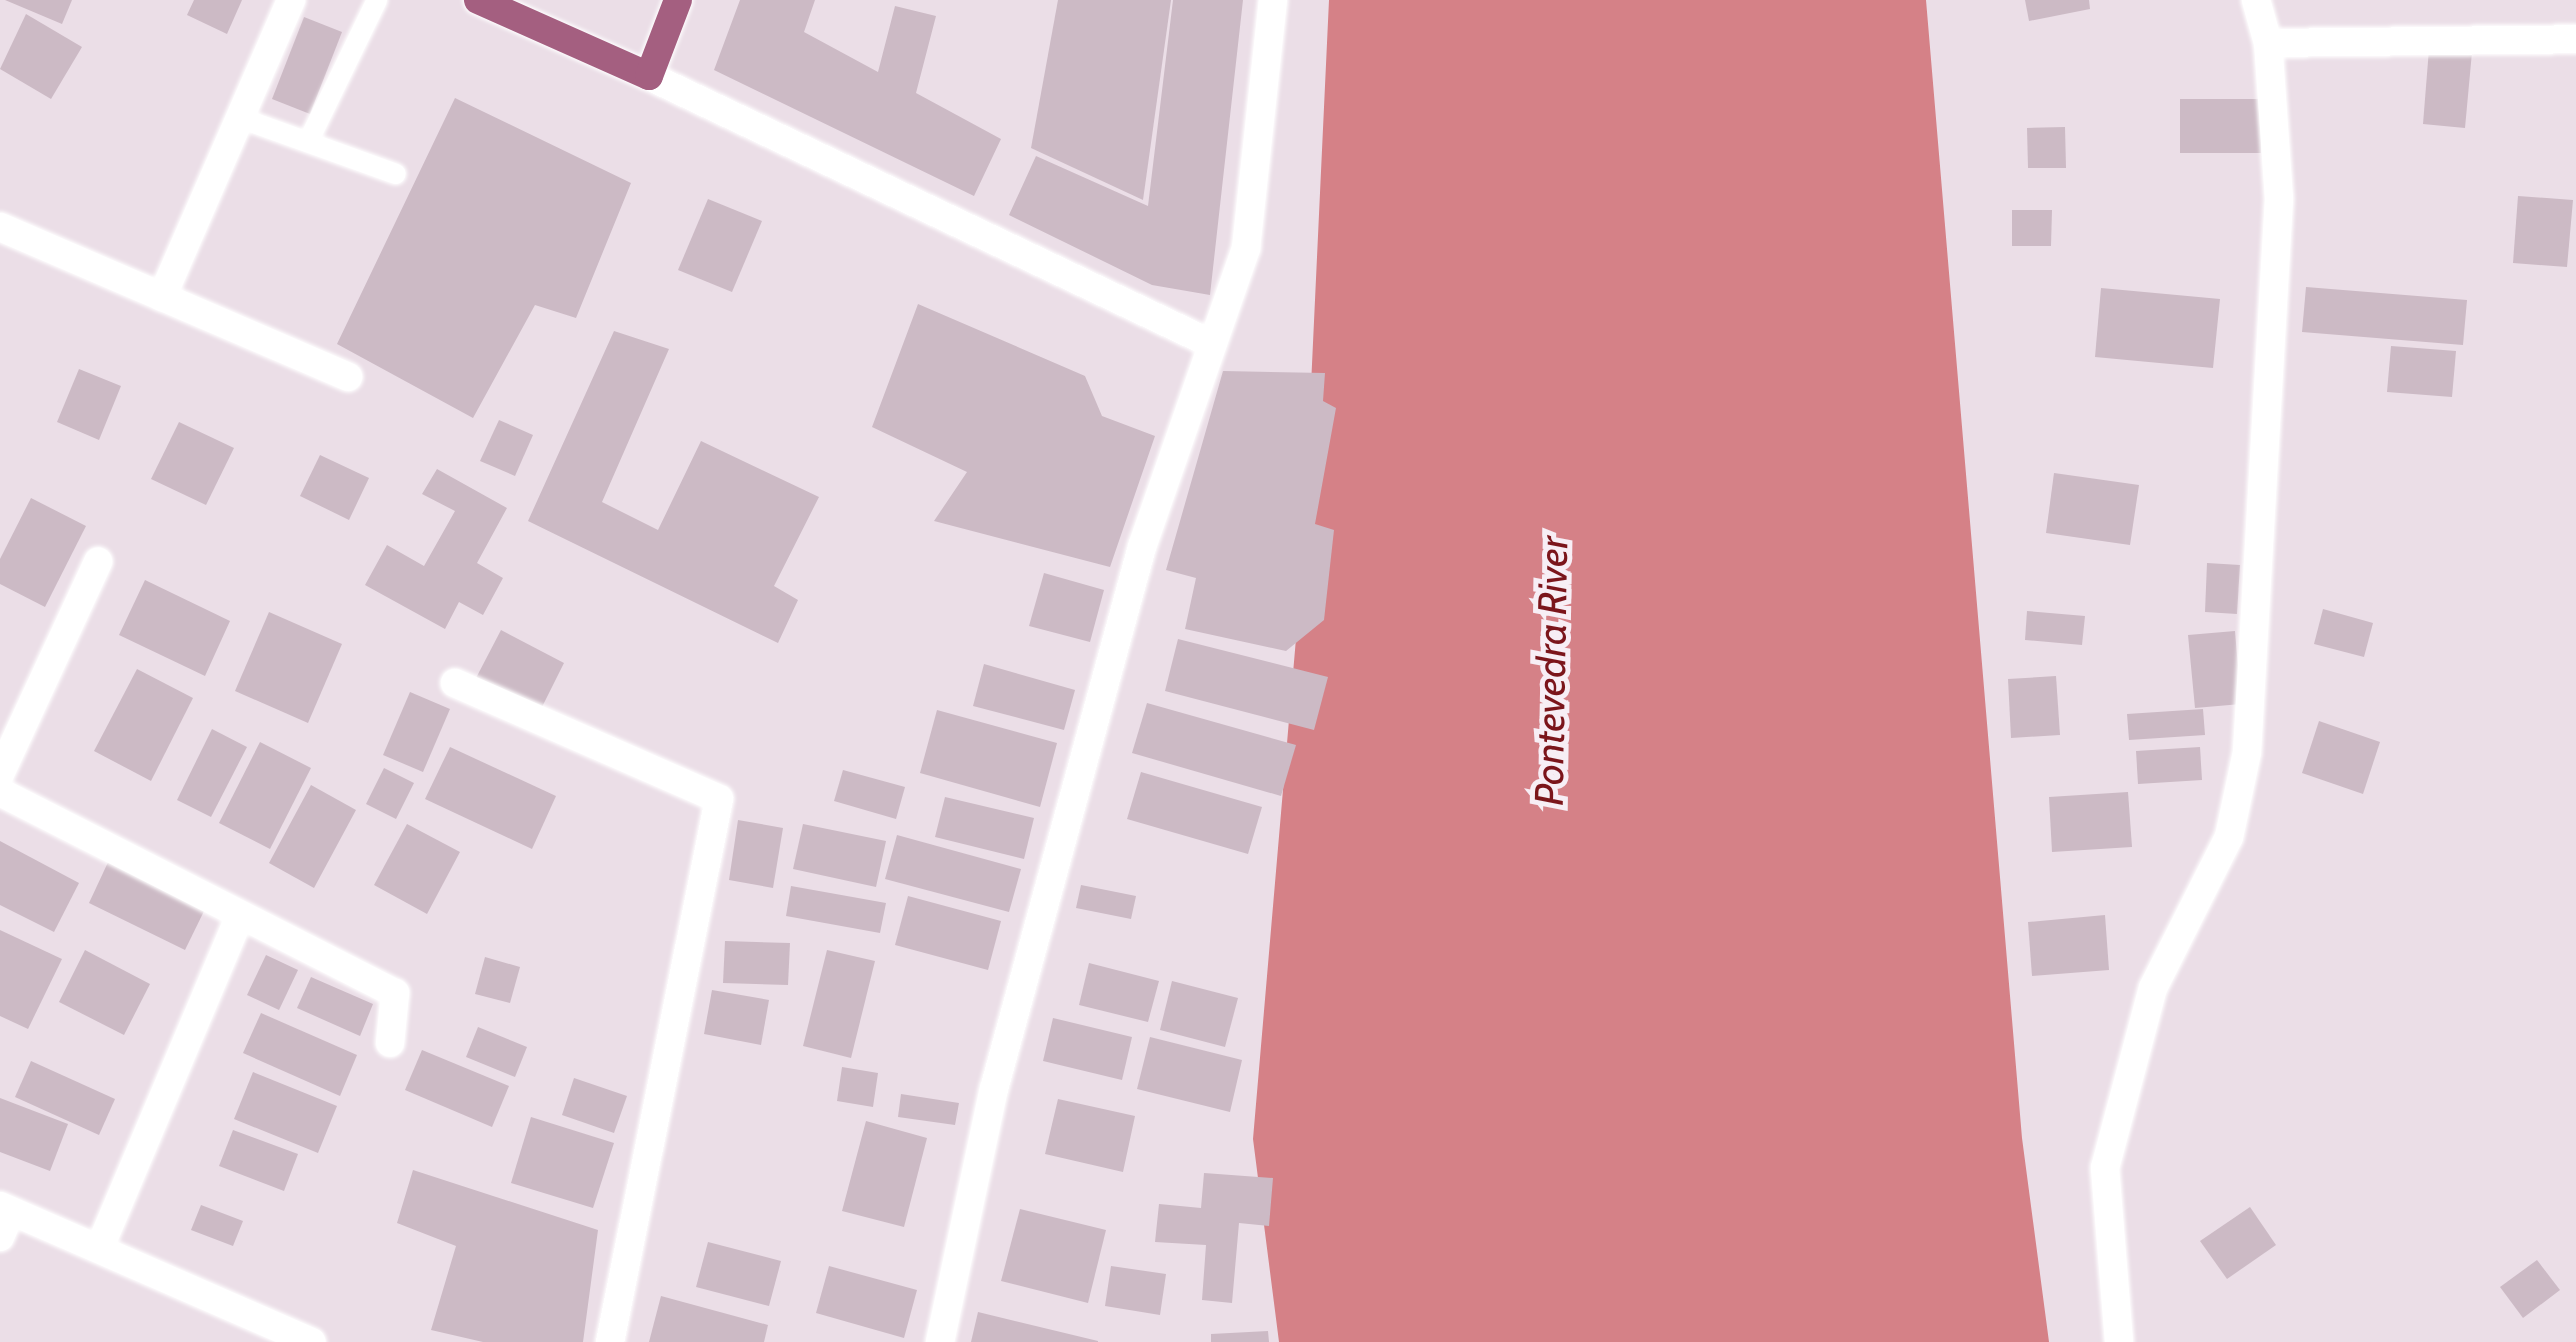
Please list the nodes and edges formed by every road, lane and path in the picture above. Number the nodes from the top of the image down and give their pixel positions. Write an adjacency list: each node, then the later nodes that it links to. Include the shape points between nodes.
1 (291, 0): 10 (street)
2 (376, 0): 11 (lane)
3 (478, 0): 9 (main road)
4 (678, 0): 9 (main road)
5 (1273, 0): 15 (street, via 1246,248)
6 (2256, 0): 8 (street)
7 (2576, 38): 8 (street)
8 (2268, 44): 28 (street, via 2279,198 2247,752 2229,838 2153,988 2104,1168)
9 (649, 76): 15 (street)
10 (246, 120): 11 (lane); 14 (street)
11 (308, 142): 12 (lane)
12 (396, 174)
13 (0, 227): 14 (street)
14 (162, 297): 16 (street)
15 (1212, 344): 27 (street, via 1142,547 994,1089)
16 (348, 377)
17 (98, 562): 19 (street)
18 (455, 683): 26 (street, via 718,799)
19 (0, 774)
20 (0, 792): 21 (street)
21 (239, 918): 22 (street, via 395,993); 24 (street)
22 (390, 1043)
23 (4, 1218): 24 (street)
24 (100, 1247): 25 (street)
25 (312, 1342)
26 (610, 1342)
27 (940, 1342)
28 (2119, 1342)

